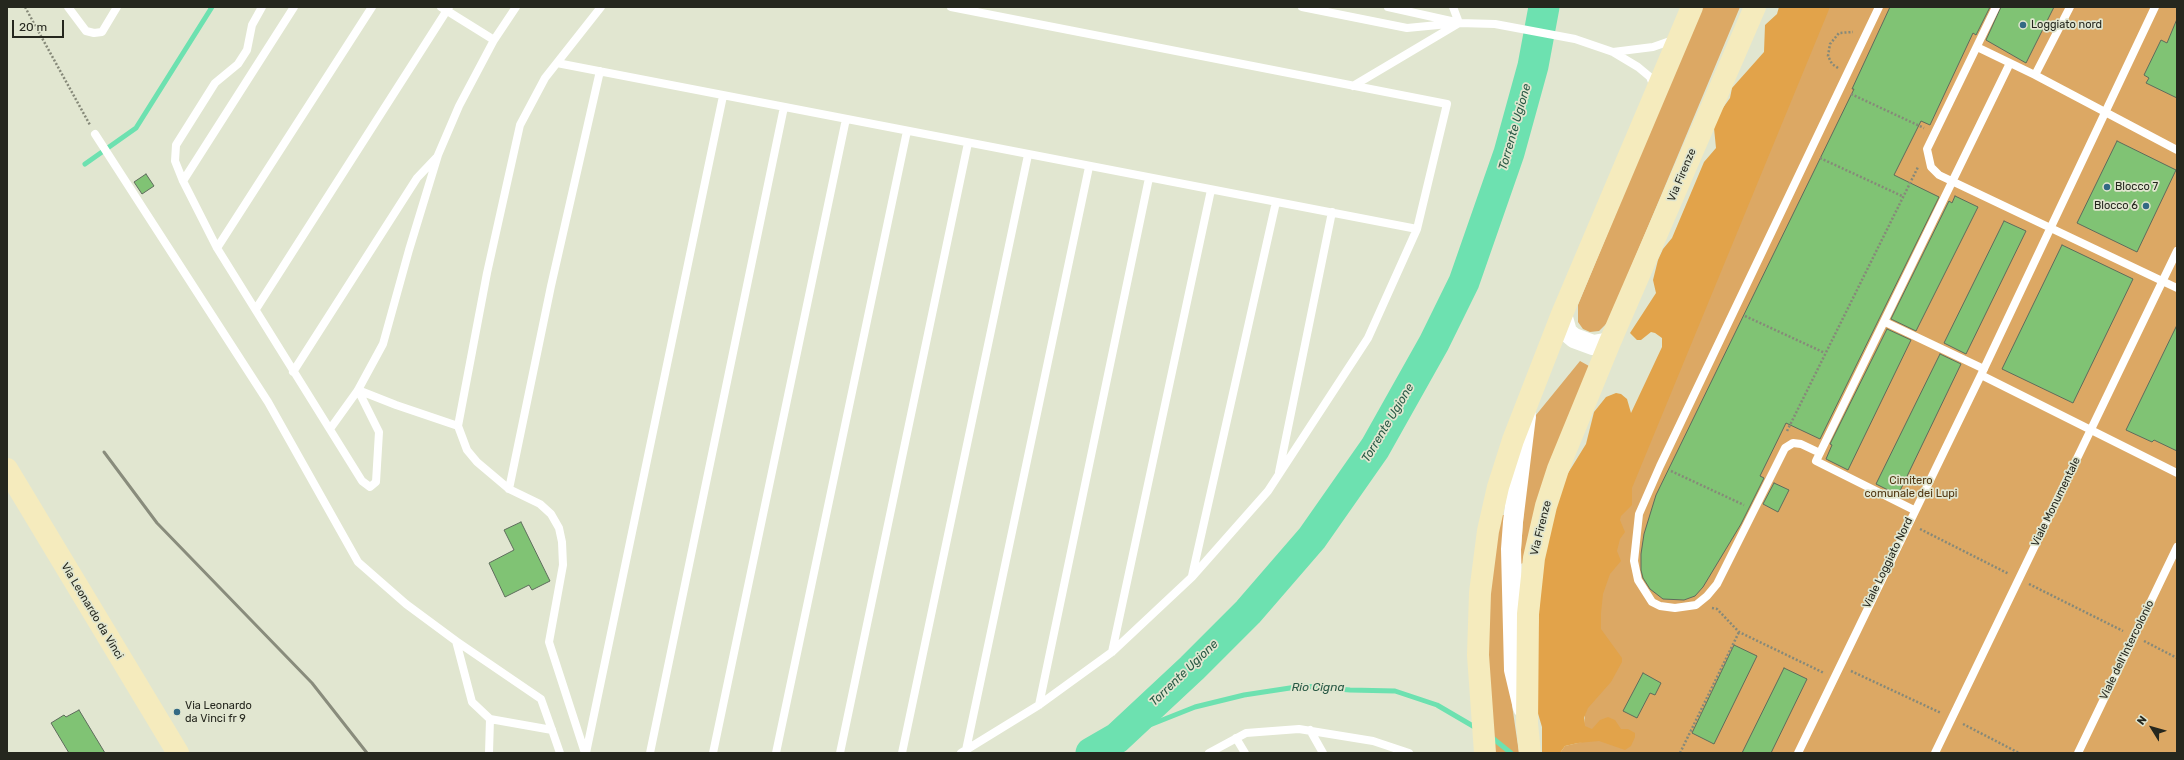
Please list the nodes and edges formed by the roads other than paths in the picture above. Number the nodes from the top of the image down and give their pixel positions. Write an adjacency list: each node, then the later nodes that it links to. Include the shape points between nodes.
1 (68, 7): 2 (lane, via 86,31 94,34 102,32)
2 (117, 7)
3 (262, 7): 42 (lane, via 252,25 247,50 238,64 215,83 176,145 175,161)
4 (294, 7): 42 (lane)
5 (372, 7): 49 (lane)
6 (516, 7): 21 (lane)
7 (601, 7): 24 (lane)
8 (951, 7): 28 (lane)
9 (1302, 7): 19 (lane, via 1407,28)
10 (1388, 7): 19 (lane)
11 (1453, 7): 19 (lane)
12 (1692, 7): 20 (main road, Via Firenze)
13 (1755, 7): 56 (main road, Via Firenze)
14 (1879, 7): 64 (lane, via 1639,514 1634,561 1638,580 1652,602 1675,608 1696,605 1707,596 1717,584 1785,448 1793,443 1802,444)
15 (1996, 7): 22 (lane)
16 (2070, 7): 27 (lane)
17 (2155, 7): 32 (lane, Viale Loggiato Nord)
18 (446, 8): 21 (lane); 53 (lane)
19 (1459, 23): 23 (lane, via 1495,24 1575,39); 28 (lane)
20 (1680, 35): 23 (lane, via 1665,44); 29 (main road, Via Firenze)
21 (494, 40): 38 (lane, via 459,106)
22 (1977, 47): 25 (lane); 43 (lane, via 1927,149 1931,167 1939,175)
23 (1613, 52): 29 (lane, via 1627,59 1650,77)
24 (557, 62): 26 (lane); 61 (lane, via 535,94 516,138)
25 (2010, 63): 27 (lane); 43 (lane)
26 (600, 71): 30 (lane); 68 (lane, via 551,286)
27 (2035, 75): 32 (lane)
28 (1354, 86): 48 (lane, via 1447,104)
29 (1656, 94): 54 (main road, Via Firenze)
30 (723, 96): 31 (lane); 84 (lane)
31 (784, 107): 33 (lane); 85 (lane)
32 (2105, 112): 37 (lane); 47 (lane, Viale Loggiato Nord)
33 (846, 119): 34 (lane); 86 (lane)
34 (907, 131): 36 (lane); 87 (lane)
35 (95, 134): 72 (lane, via 268,402 358,562 406,604)
36 (968, 143): 39 (lane); 88 (lane)
37 (2177, 150)
38 (438, 155): 57 (lane, via 417,178); 59 (lane, via 383,344)
39 (1028, 155): 40 (lane); 89 (lane)
40 (1089, 167): 41 (lane); 81 (lane)
41 (1149, 178): 44 (lane); 74 (lane)
42 (183, 181): 49 (lane)
43 (1953, 181): 47 (lane); 55 (lane)
44 (1211, 190): 45 (lane); 73 (lane)
45 (1276, 202): 46 (lane); 71 (lane)
46 (1332, 212): 48 (lane); 67 (lane)
47 (2050, 227): 51 (lane); 58 (lane, Viale Loggiato Nord)
48 (1417, 229): 67 (lane, via 1368,338)
49 (217, 248): 53 (lane)
50 (2177, 251): 51 (lane, Viale Monumentale)
51 (2162, 281): 52 (lane); 63 (lane, Viale Monumentale)
52 (2177, 288)
53 (256, 309): 57 (lane)
54 (1562, 314): 56 (street, via 1567,332 1574,338 1593,345); 60 (main road, Via Firenze)
55 (1884, 322): 58 (lane); 64 (lane)
56 (1610, 342): 79 (main road, Via Firenze, via 1558,469 1538,537 1528,614)
57 (293, 372): 62 (lane)
58 (1982, 372): 63 (lane); 69 (lane, Viale Loggiato Nord)
59 (358, 390): 61 (lane); 62 (lane); 62 (lane, via 379,432 376,482 370,486 362,481)
60 (1528, 402): 79 (street, Via Firenze, via 1511,550 1514,670); 94 (main road, Via Firenze, via 1505,465 1488,531 1480,593 1478,655)
61 (458, 426): 68 (lane, via 472,457)
62 (330, 429)
63 (2090, 431): 66 (lane); 96 (lane, Viale Monumentale)
64 (1820, 453): 69 (lane, via 1816,461)
65 (7, 469): 80 (main road, Via Leonardo da Vinci)
66 (2177, 473)
67 (1278, 477): 71 (lane, via 1249,514)
68 (509, 489): 84 (lane, via 540,504 551,514 559,528 563,565 549,642)
69 (1914, 510): 95 (lane, Viale Loggiato Nord)
70 (2177, 547): 97 (lane, Viale dell'Intercolonio)
71 (1192, 577): 73 (lane)
72 (456, 641): 75 (lane, via 472,702); 76 (lane, via 541,699)
73 (1112, 652): 74 (lane)
74 (1039, 704): 81 (lane)
75 (490, 719): 76 (lane); 82 (lane)
76 (552, 730): 83 (lane)
77 (1310, 730): 78 (lane, via 1246,733); 92 (lane); 93 (lane, via 1373,741)
78 (1236, 738): 90 (lane); 91 (lane)
79 (1529, 740)
80 (172, 751)
81 (964, 752)
82 (489, 753)
83 (560, 753)
84 (586, 753)
85 (650, 753)
86 (713, 753)
87 (776, 753)
88 (840, 753)
89 (902, 753)
90 (1210, 753)
91 (1246, 753)
92 (1323, 753)
93 (1409, 753)
94 (1485, 753)
95 (1798, 753)
96 (1935, 753)
97 (2078, 753)

